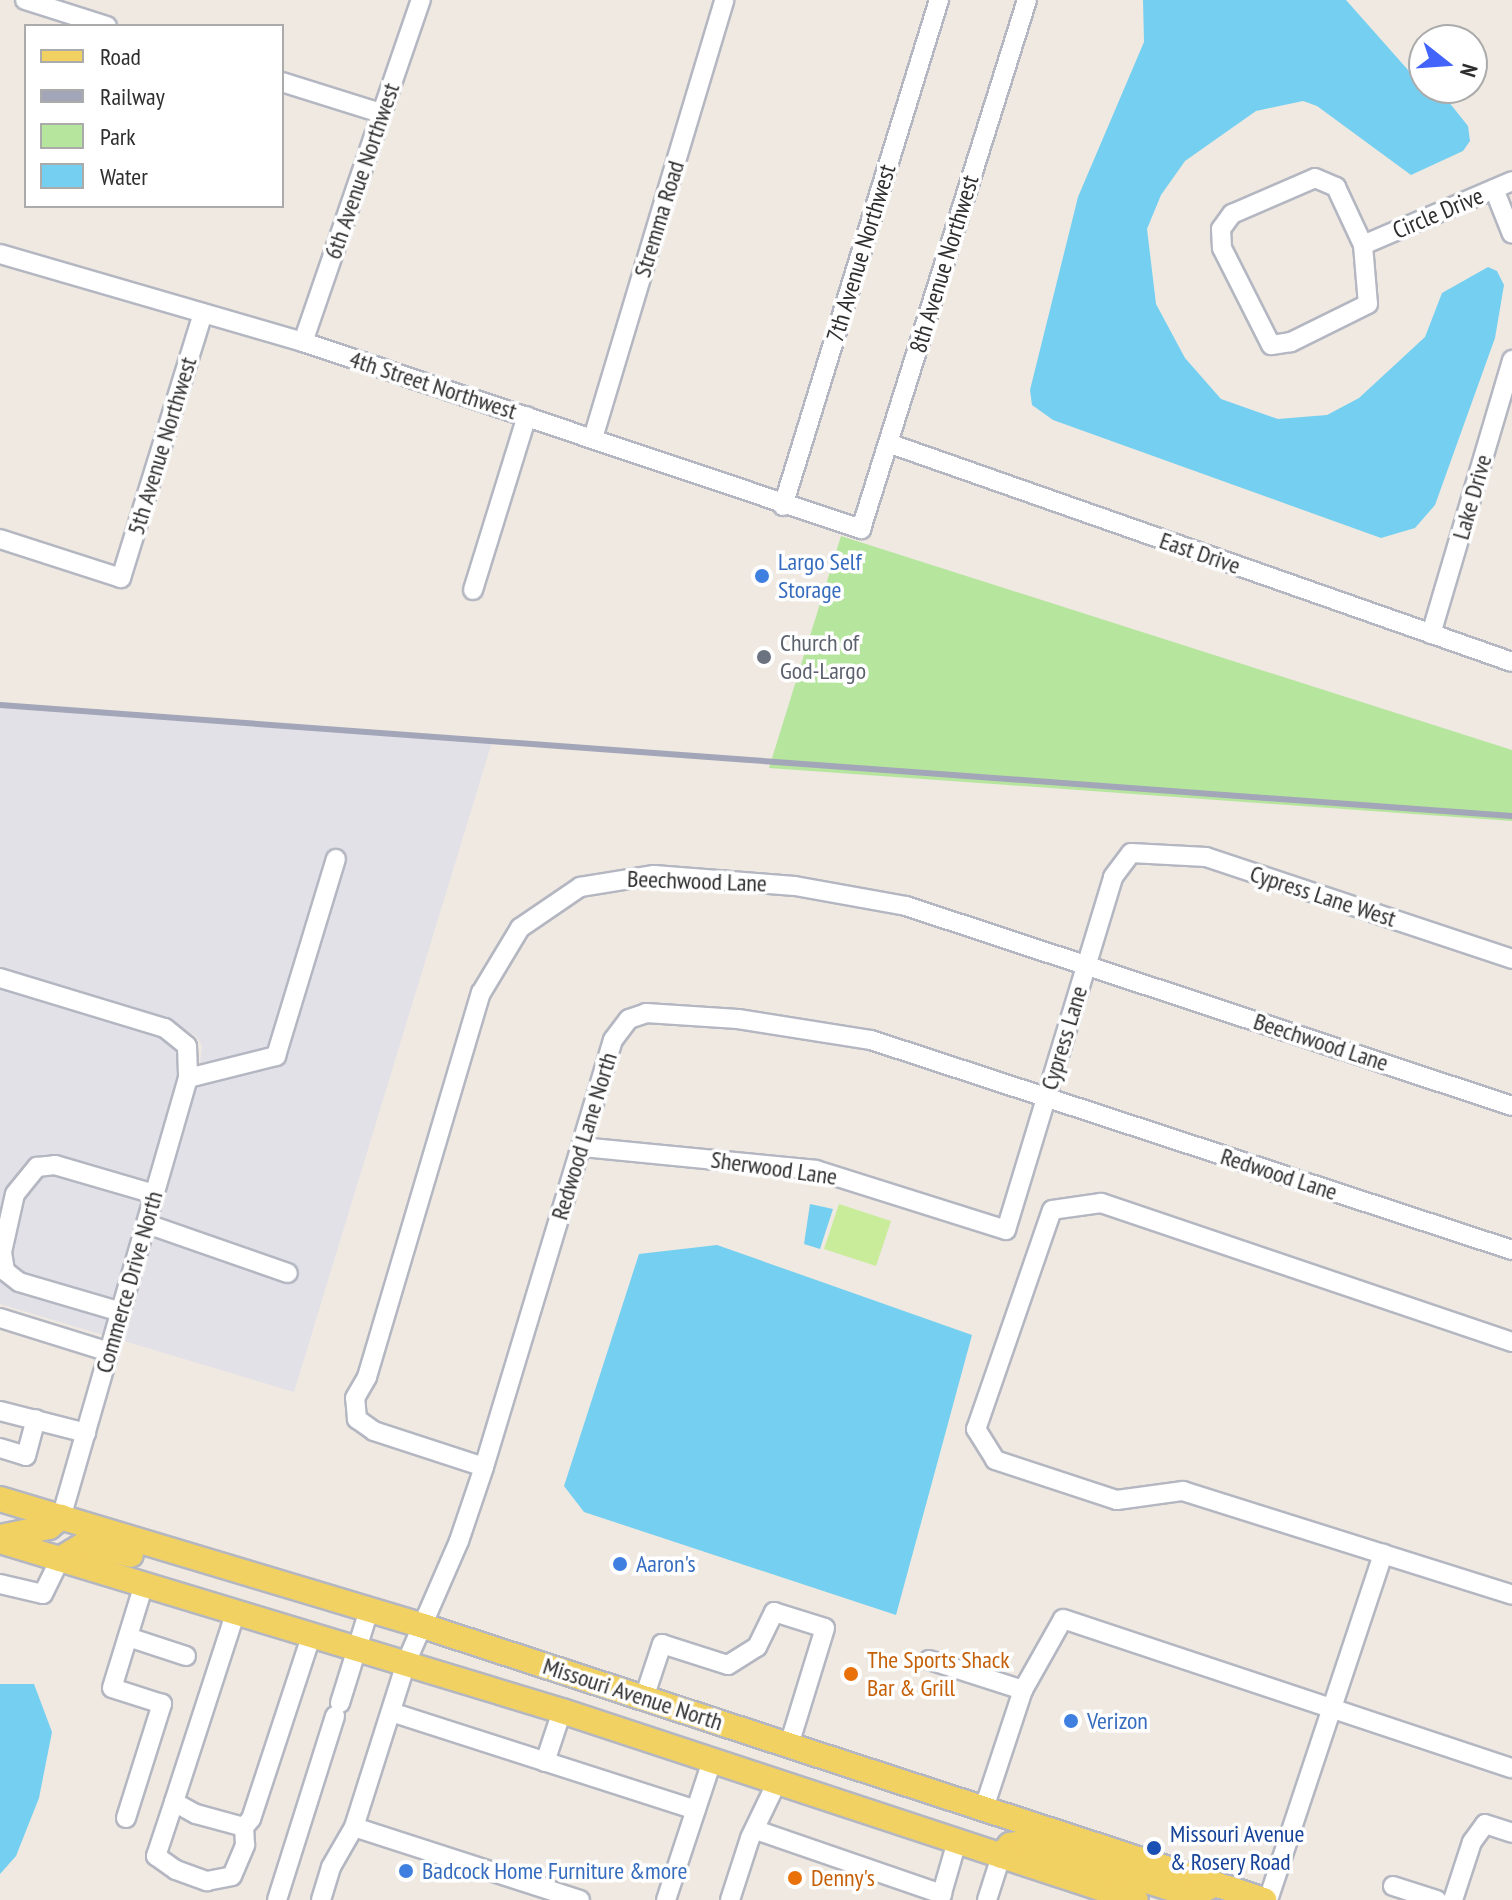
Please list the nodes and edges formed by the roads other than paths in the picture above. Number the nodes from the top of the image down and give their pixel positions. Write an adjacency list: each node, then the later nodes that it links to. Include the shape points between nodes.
1 (25, 0): 6 (street)
2 (421, 0): 8 (street, 6th Avenue Northwest)
3 (724, 0): 18 (street, Stremma Road)
4 (939, 0): 20 (street, 7th Avenue Northwest)
5 (1027, 0): 19 (street, 8th Avenue Northwest)
6 (101, 24)
7 (284, 83): 8 (street)
8 (381, 113): 15 (street, 6th Avenue Northwest)
9 (1512, 181): 10 (street, Circle Drive)
10 (1494, 189): 11 (street); 12 (street, Circle Drive)
11 (1512, 234)
12 (1363, 245): 12 (street, Circle Drive, via 1368,304 1279,345 1266,341 1219,239 1232,214 1315,178 1336,187)
13 (0, 254): 14 (street, 4th Street Northwest)
14 (203, 313): 15 (street, 4th Street Northwest); 22 (street, 5th Avenue Northwest, via 121,578)
15 (303, 342): 17 (street, 4th Street Northwest)
16 (1512, 360): 24 (street, Lake Drive)
17 (527, 416): 18 (street, 4th Street Northwest); 23 (street)
18 (593, 438): 20 (street, 4th Street Northwest)
19 (888, 443): 21 (street, 8th Avenue Northwest); 24 (street, East Drive)
20 (783, 506): 21 (street, 4th Street Northwest)
21 (861, 529)
22 (0, 539)
23 (473, 590)
24 (1431, 634): 25 (street, East Drive)
25 (1512, 662)
26 (1131, 853): 28 (street, Cypress Lane West, via 1206,857); 29 (street, Cypress Lane, via 1113,877)
27 (336, 859): 31 (street, via 276,1056)
28 (1512, 959)
29 (1087, 964): 32 (street, Cypress Lane); 33 (street, Beechwood Lane); 48 (street, Beechwood Lane, via 906,906 846,893 654,875 580,887 520,928 481,993 367,1377 355,1398 357,1419 374,1431)
30 (0, 978): 31 (street, Commerce Drive North, via 165,1028 187,1046)
31 (188, 1078): 35 (street, Commerce Drive North)
32 (1046, 1097): 34 (street, Redwood Lane North, via 855,1037 738,1019 646,1013 629,1019 613,1040); 37 (street, Cypress Lane); 38 (street, Redwood Lane)
33 (1512, 1106)
34 (582, 1147): 37 (street, Sherwood Lane, via 816,1170); 48 (street, Redwood Lane North)
35 (154, 1194): 36 (street, Commerce Drive North); 40 (street, via 55,1165 37,1167 15,1194 2,1252 5,1271 19,1282)
36 (147, 1224): 39 (street); 40 (street, Commerce Drive North)
37 (1006, 1230)
38 (1512, 1250)
39 (288, 1273)
40 (121, 1312): 43 (street, Commerce Drive North)
41 (0, 1318): 43 (street)
42 (1512, 1342): 53 (street, via 1101,1203 1052,1210 976,1429 995,1460 1117,1500 1183,1491)
43 (109, 1352): 46 (street, Commerce Drive North)
44 (0, 1411): 45 (street)
45 (36, 1419): 46 (street); 47 (street, via 26,1456)
46 (86, 1433): 50 (street, Commerce Drive North)
47 (0, 1448)
48 (484, 1467): 60 (street, Redwood Lane North, via 459,1541)
49 (0, 1499): 50 (main road, Missouri Avenue North)
50 (61, 1517): 51 (main road, via 49,1527); 52 (main road, Missouri Avenue North)
51 (0, 1539): 54 (main road, Missouri Avenue North)
52 (172, 1552): 54 (main road, via 138,1557 85,1544); 58 (main road, Missouri Avenue North)
53 (1383, 1554): 57 (street); 69 (street)
54 (60, 1559): 55 (street, via 43,1594); 56 (main road, Missouri Avenue North)
55 (0, 1584)
56 (144, 1584): 59 (main road, Missouri Avenue North); 62 (street)
57 (1512, 1595)
58 (369, 1610): 60 (main road, Missouri Avenue North); 63 (street)
59 (236, 1611): 61 (main road, Missouri Avenue North); 77 (street)
60 (420, 1625): 66 (street, Redwood Lane North); 68 (main road, Missouri Avenue North)
61 (312, 1634): 63 (main road, Missouri Avenue North); 81 (street)
62 (128, 1637): 64 (street); 80 (street, via 112,1688 162,1704)
63 (357, 1648): 66 (main road, Missouri Avenue North); 92 (street)
64 (186, 1656)
65 (929, 1660): 67 (street)
66 (406, 1663): 70 (main road, Missouri Avenue North); 71 (street, Redwood Lane North)
67 (1023, 1690): 69 (street, via 1063,1619); 78 (street)
68 (644, 1698): 72 (main road, Missouri Avenue North); 72 (street, via 662,1644 728,1665 757,1647 774,1612 813,1624 825,1628)
69 (1333, 1709): 75 (street); 98 (street)
70 (562, 1711): 73 (main road, Missouri Avenue North); 74 (street)
71 (391, 1712): 74 (street); 82 (street, Redwood Lane North)
72 (789, 1745): 78 (main road, Missouri Avenue North)
73 (712, 1761): 76 (main road, Missouri Avenue North); 79 (street)
74 (545, 1762): 79 (street)
75 (1512, 1768)
76 (777, 1782): 83 (street); 84 (main road, Missouri Avenue North)
77 (174, 1802): 81 (street); 81 (street, via 156,1856 176,1870 207,1881 232,1876 245,1845)
78 (984, 1808): 84 (main road, via 962,1826); 88 (main road, Missouri Avenue North)
79 (696, 1810): 95 (street)
80 (126, 1818)
81 (244, 1827)
82 (354, 1827): 93 (street, Redwood Lane North, via 331,1867); 94 (street)
83 (756, 1830): 90 (street); 96 (street)
84 (932, 1833): 86 (main road, Missouri Avenue North)
85 (1512, 1833): 100 (street, via 1485,1824 1472,1842)
86 (957, 1841): 87 (main road, Missouri Avenue North); 90 (street)
87 (1001, 1856): 88 (main road, via 1010,1845 1025,1843 1192,1895); 91 (main road, Missouri Avenue North); 97 (street)
88 (1216, 1884): 98 (main road, Missouri Avenue North)
89 (1393, 1886): 99 (street)
90 (941, 1897)
91 (1122, 1898)
92 (277, 1900)
93 (321, 1900)
94 (580, 1900)
95 (666, 1900)
96 (730, 1900)
97 (987, 1900)
98 (1266, 1900)
99 (1437, 1900)
100 (1453, 1900)

